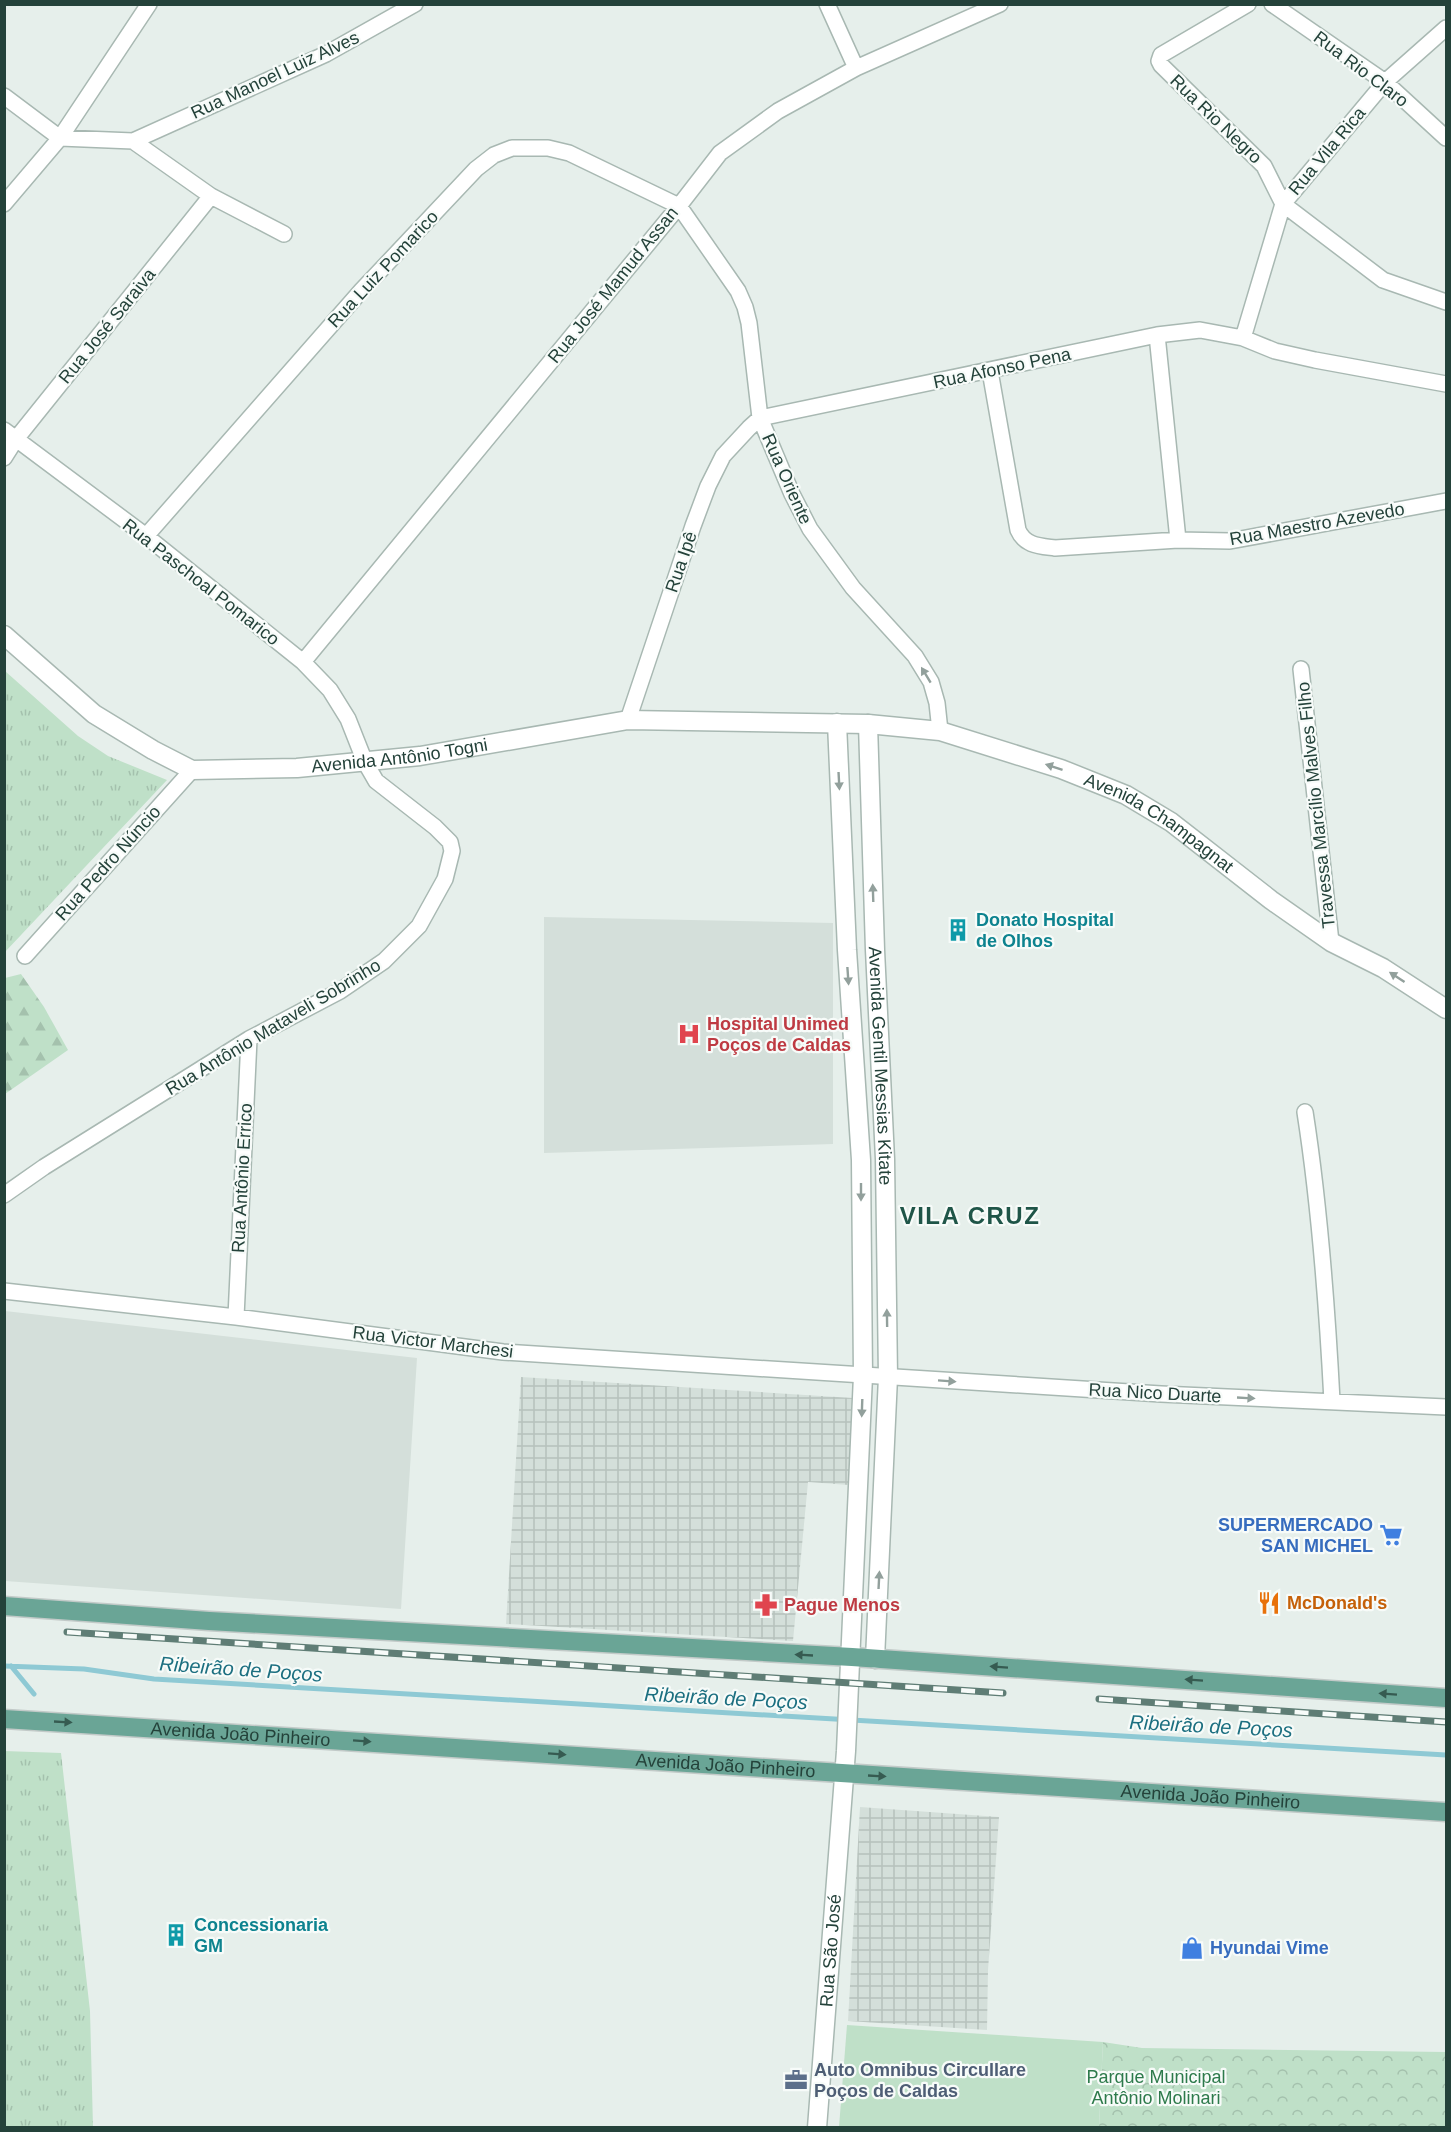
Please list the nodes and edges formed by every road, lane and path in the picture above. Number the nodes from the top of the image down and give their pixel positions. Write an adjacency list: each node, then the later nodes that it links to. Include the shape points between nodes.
1 (149, 4): 11 (street)
2 (415, 4): 13 (street, Rua Manoel Luiz Alves, via 326,54)
3 (827, 4): 8 (street)
4 (1000, 4): 8 (street, Rua José Mamud Assan)
5 (1248, 4): 16 (street, Rua Rio Negro, via 1161,55 1160,61 1264,166)
6 (1272, 4): 9 (street, Rua Rio Claro)
7 (1446, 28): 9 (street, Rua Vila Rica)
8 (856, 68): 17 (street, Rua José Mamud Assan, via 748,131 720,153)
9 (1385, 82): 12 (street, Rua Rio Claro); 16 (street, Rua Vila Rica)
10 (4, 96): 11 (street)
11 (60, 138): 13 (street); 15 (street)
12 (1446, 138)
13 (133, 141): 14 (street)
14 (211, 196): 18 (street); 25 (street, Rua José Saraiva)
15 (4, 204)
16 (1283, 204): 19 (street, Rua Rio Negro, via 1383,280); 21 (street, Rua Vila Rica)
17 (679, 206): 24 (street, Rua Oriente, via 745,306); 28 (street, Rua Luiz Pomarico, via 569,153 526,147 494,155 476,169 361,291); 31 (street, Rua José Mamud Assan)
18 (284, 234)
19 (1446, 302)
20 (1157, 335): 21 (street, Rua Afonso Pena, via 1200,330); 22 (street, Rua Afonso Pena); 29 (street)
21 (1244, 338): 23 (street, Rua Afonso Pena, via 1275,351)
22 (990, 371): 24 (street, Rua Afonso Pena); 29 (street, Rua Maestro Azevedo, via 1018,530 1026,540 1055,548)
23 (1446, 384)
24 (760, 418): 33 (street, Rua Ipê, via 723,456 708,486); 36 (street, Rua Oriente, one-way to 24, via 938,703 931,682 915,656 853,588 810,529)
25 (10, 435): 26 (street, Rua José Saraiva); 28 (street, Rua Paschoal Pomarico)
26 (4, 458)
27 (1446, 501): 29 (street, Rua Maestro Azevedo, via 1230,541)
28 (146, 536): 31 (street, Rua Paschoal Pomarico)
29 (1178, 540)
30 (4, 635): 38 (street, Avenida Antônio Togni, via 94,714)
31 (303, 662): 37 (street, Rua Paschoal Pomarico, via 330,690 348,719)
32 (1301, 669): 39 (street, Travessa Marcílio Malves Filho)
33 (628, 720): 34 (street, Avenida Antônio Togni); 37 (street, Avenida Antônio Togni)
34 (837, 723): 35 (street, Avenida Champagnat); 40 (street, Avenida Gentil Messias Kitate, one-way to 40)
35 (868, 724): 36 (street, Avenida Champagnat); 41 (street, Avenida Gentil Messias Kitate, one-way to 35)
36 (940, 731): 39 (street, Avenida Champagnat, one-way to 36, via 1171,822 1126,795 1061,769)
37 (365, 762): 38 (street, Avenida Antônio Togni); 44 (street, Rua Antônio Mataveli Sobrinho, via 376,781 450,842 452,858 445,879 419,926 384,961 340,991)
38 (192, 770): 42 (street, Rua Pedro Núncio)
39 (1331, 942): 43 (street, Avenida Champagnat, one-way to 39, via 1383,968)
40 (847, 950): 41 (street); 47 (street, Avenida Gentil Messias Kitate, one-way to 47)
41 (875, 950): 46 (street, Avenida Gentil Messias Kitate)
42 (25, 956)
43 (1446, 1009)
44 (249, 1040): 48 (street, Rua Antônio Mataveli Sobrinho); 50 (street, Rua Antônio Errico)
45 (1305, 1112): 53 (street, via 1326,1293)
46 (885, 1159): 47 (street); 52 (street, Avenida Gentil Messias Kitate, one-way to 46)
47 (861, 1161): 51 (street, Avenida Gentil Messias Kitate, one-way to 51)
48 (4, 1195)
49 (4, 1292): 50 (street, Rua Victor Marchesi)
50 (236, 1317): 51 (street, Rua Victor Marchesi, via 503,1352)
51 (863, 1376): 52 (street, Rua Nico Duarte); 56 (street, Avenida Gentil Messias Kitate, one-way to 56)
52 (888, 1377): 53 (street, Rua Nico Duarte, one-way to 53); 57 (street, Avenida Gentil Messias Kitate, one-way to 52)
53 (1332, 1401): 54 (street, Rua Nico Duarte)
54 (1446, 1407)
55 (4, 1606): 56 (main road, one-way to 55)
56 (852, 1658): 57 (main road); 58 (street, Avenida Gentil Messias Kitate)
57 (875, 1659): 59 (main road, one-way to 57)
58 (850, 1684): 61 (street, Rua São José)
59 (1446, 1698)
60 (4, 1719): 61 (main road, Avenida João Pinheiro, one-way to 61)
61 (844, 1774): 62 (main road, Avenida João Pinheiro, one-way to 62); 63 (street, Rua São José)
62 (1446, 1812)
63 (817, 2127)

